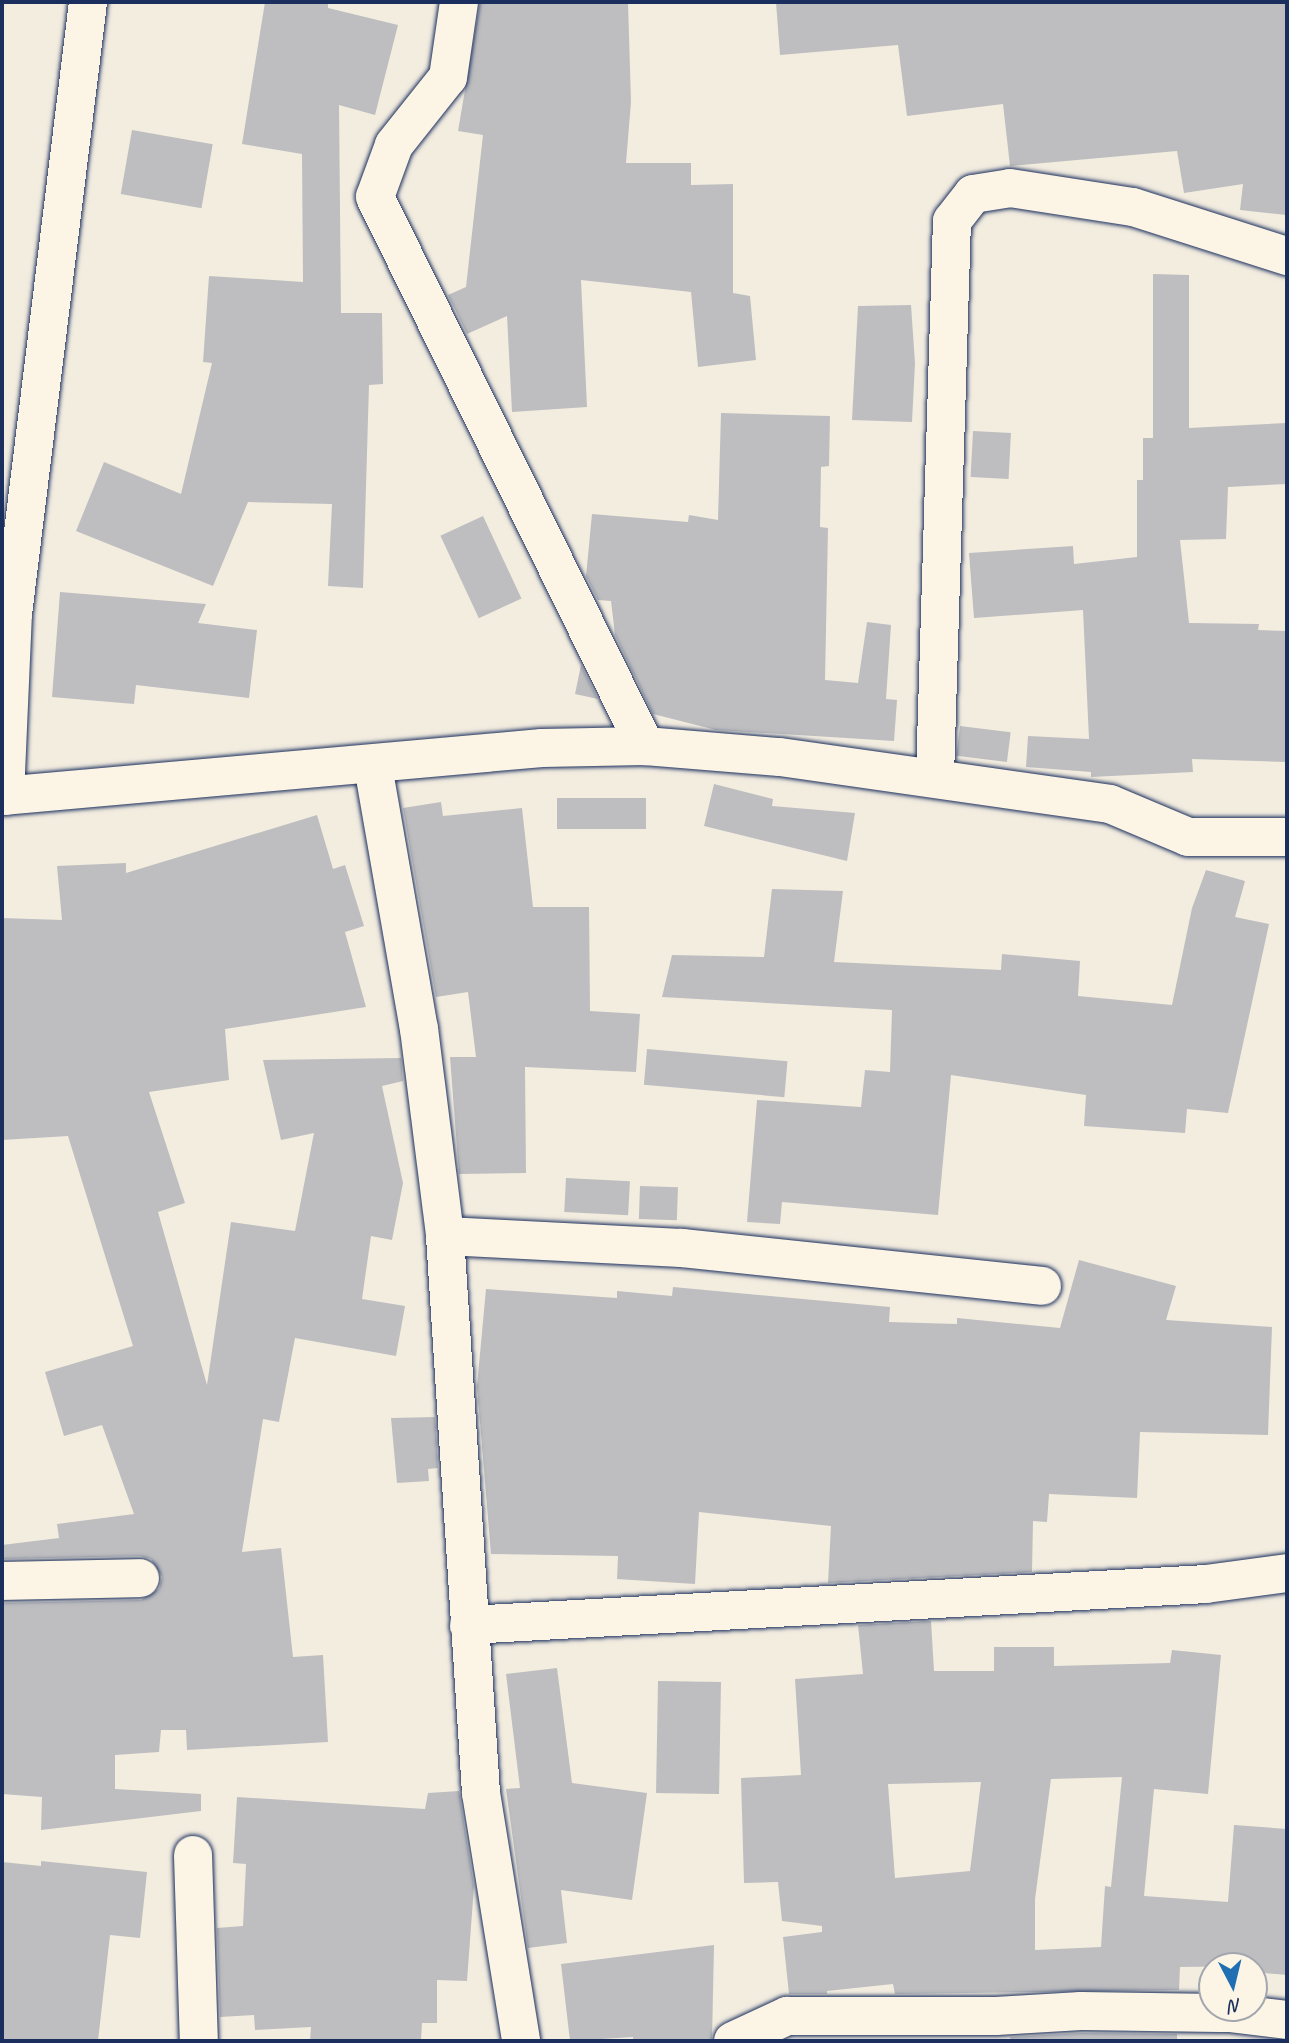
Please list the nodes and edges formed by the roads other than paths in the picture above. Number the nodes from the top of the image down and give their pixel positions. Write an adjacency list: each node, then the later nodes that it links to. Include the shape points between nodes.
1 (88, 2): 7 (street, via 13,614)
2 (458, 2): 4 (street, via 448,77 394,145 375,197)
3 (1287, 256): 6 (street, via 1133,207 1010,188 973,194 952,221)
4 (645, 746): 5 (street, via 542,748); 6 (street)
5 (373, 766): 7 (street); 9 (street, via 419,1029)
6 (935, 776): 8 (street, via 1110,804 1188,836)
7 (4, 796)
8 (1287, 836)
9 (445, 1236): 10 (street, via 682,1248); 14 (street)
10 (1042, 1286)
11 (1287, 1573): 14 (street, via 1206,1584)
12 (140, 1578): 13 (street)
13 (2, 1581)
14 (469, 1625): 18 (street, via 481,1793)
15 (193, 1855): 17 (street)
16 (1287, 2020): 19 (street, via 1229,2013 1081,2011 996,2016 788,2016)
17 (199, 2041)
18 (521, 2041)
19 (733, 2041)

